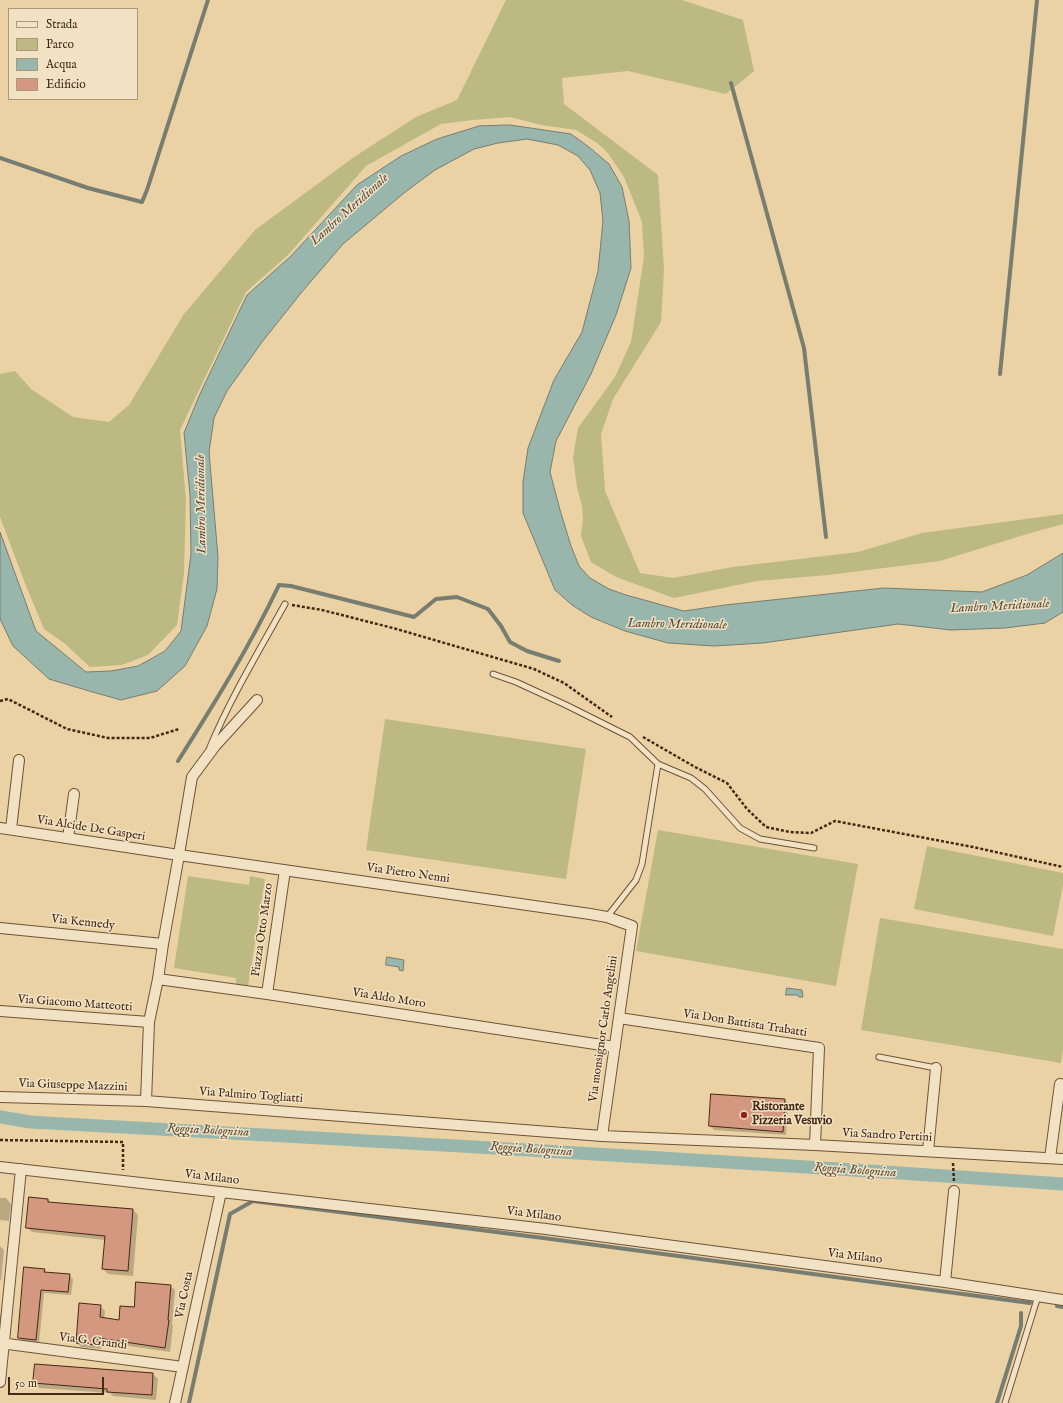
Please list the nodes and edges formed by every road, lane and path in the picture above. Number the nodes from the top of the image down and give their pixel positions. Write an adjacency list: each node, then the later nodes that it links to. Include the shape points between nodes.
1 (285, 604): 5 (path, via 322,610 394,628 534,669 564,683); 9 (lane, via 250,666)
2 (493, 674): 10 (lane, via 516,682 630,737)
3 (258, 700): 9 (street)
4 (0, 701): 6 (path, via 8,699 67,729 108,738 150,738)
5 (616, 720)
6 (179, 729)
7 (642, 736): 17 (path, via 695,767 727,782 747,809 766,827 811,833 835,821)
8 (19, 760): 13 (street)
9 (204, 760): 16 (street, via 192,777)
10 (658, 764): 15 (lane, via 691,778 705,789 740,828 760,839); 19 (lane, via 642,864 636,880)
11 (74, 794): 14 (street)
12 (0, 828): 13 (street, Via Alcide De Gasperi)
13 (11, 829): 14 (street, Via Alcide De Gasperi)
14 (68, 838): 16 (street, Via Alcide De Gasperi)
15 (814, 848)
16 (179, 855): 18 (street, Via Pietro Nenni); 22 (street)
17 (1063, 867)
18 (285, 870): 19 (street, Via Pietro Nenni); 24 (street, Piazza Otto Marzo)
19 (607, 917): 20 (street, Via Pietro Nenni)
20 (632, 926): 26 (street, Via monsignor Carlo Angelini)
21 (0, 928): 22 (street, Via Kennedy)
22 (163, 944): 23 (street)
23 (158, 979): 24 (street, Via Aldo Moro); 27 (street)
24 (267, 994): 28 (street, Via Aldo Moro)
25 (0, 1011): 27 (street, Via Giacomo Matteotti)
26 (619, 1018): 28 (street, Via monsignor Carlo Angelini); 36 (street, Via Don Battista Trabatti, via 819,1048)
27 (149, 1022): 33 (street)
28 (615, 1047): 34 (street, Via monsignor Carlo Angelini)
29 (878, 1057): 30 (lane)
30 (936, 1068): 37 (street)
31 (1060, 1084): 38 (street)
32 (0, 1097): 33 (street, Via Giuseppe Mazzini)
33 (146, 1101): 34 (street, Via Palmiro Togliatti)
34 (602, 1136): 36 (street, Via Sandro Pertini)
35 (0, 1140): 43 (path, via 123,1142)
36 (815, 1145): 37 (street, Via Sandro Pertini)
37 (928, 1151): 38 (street, Via Sandro Pertini)
38 (1050, 1158): 39 (street, Via Sandro Pertini)
39 (1063, 1158)
40 (953, 1166): 44 (path)
41 (0, 1167): 42 (street, Via Milano)
42 (20, 1169): 43 (street, Via Milano); 49 (street)
43 (122, 1180): 45 (street, Via Milano)
44 (954, 1187): 46 (street)
45 (221, 1192): 46 (street, Via Milano, via 546,1229); 50 (street, Via Costa)
46 (945, 1282): 47 (street, Via Milano)
47 (1038, 1296): 48 (street, Via Milano); 53 (lane)
48 (1063, 1300)
49 (2, 1343): 50 (street, Via G. Grandi); 51 (street)
50 (183, 1366): 52 (street, Via Costa)
51 (0, 1382)
52 (175, 1403)
53 (1005, 1403)

